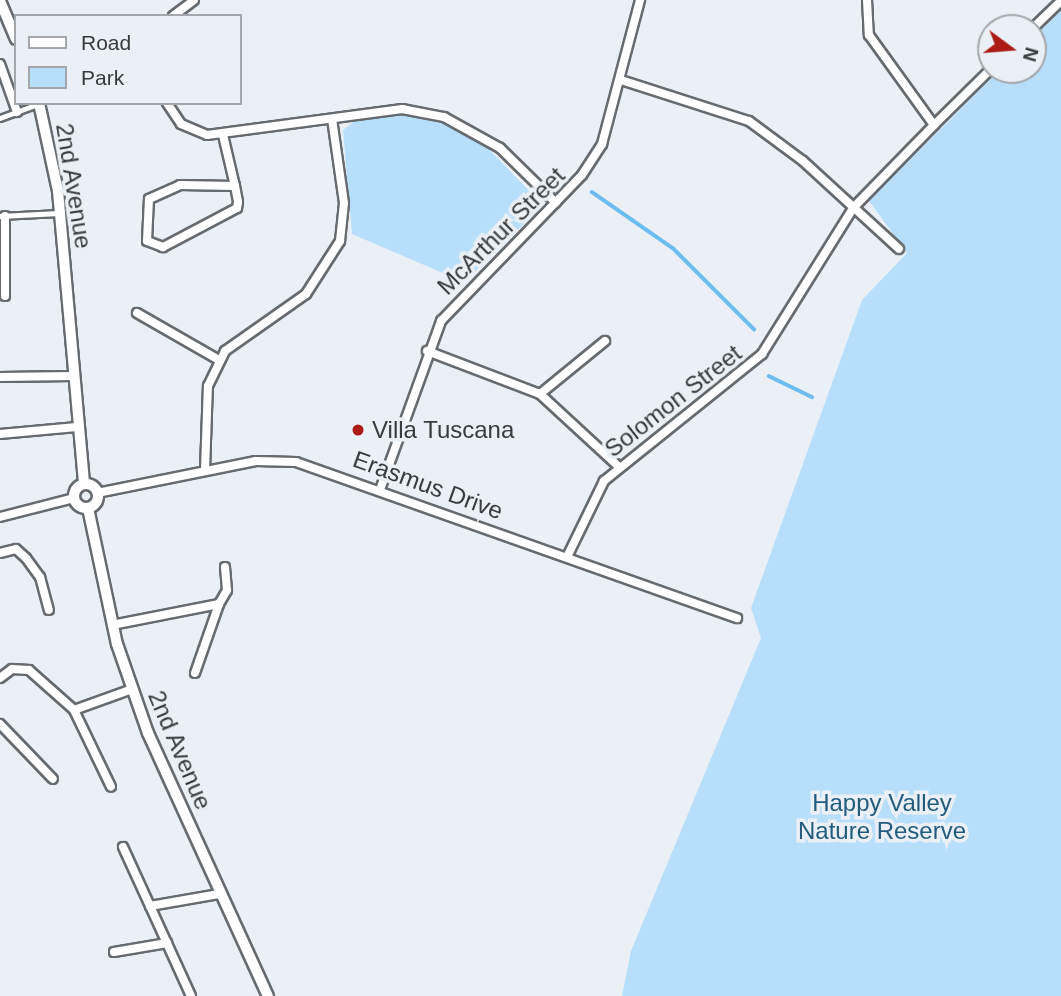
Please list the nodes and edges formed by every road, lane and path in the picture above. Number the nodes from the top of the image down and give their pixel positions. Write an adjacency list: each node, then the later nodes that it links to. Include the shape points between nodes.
1 (194, 0): 6 (street)
2 (640, 0): 10 (street, McArthur Street)
3 (867, 0): 20 (street, via 869,35)
4 (0, 1): 8 (street)
5 (1061, 1): 7 (street)
6 (176, 14)
7 (1047, 14)
8 (14, 34)
9 (0, 64): 12 (street)
10 (621, 80): 23 (street, McArthur Street, via 602,144); 24 (street, via 749,121)
11 (977, 83): 20 (street, Solomon Street)
12 (14, 104)
13 (15, 105): 17 (street)
14 (34, 105): 17 (lane)
15 (39, 105): 25 (street, 2nd Avenue)
16 (169, 105): 21 (street, via 193,131)
17 (17, 112): 18 (lane)
18 (0, 118)
19 (332, 119): 21 (street); 23 (street, via 402,109 444,117 500,148); 32 (street, via 344,220 327,270)
20 (934, 125): 24 (street, Solomon Street)
21 (223, 135): 22 (street)
22 (234, 186): 22 (street, via 180,185 149,198 147,241 163,247 233,213)
23 (556, 203): 31 (street, McArthur Street, via 458,297)
24 (855, 207): 27 (street); 38 (street, Solomon Street, via 762,354 716,397)
25 (60, 212): 26 (lane); 33 (street, 2nd Avenue)
26 (3, 216): 28 (street)
27 (899, 249)
28 (5, 296)
29 (137, 313): 32 (street)
30 (606, 341): 35 (street)
31 (427, 351): 35 (street); 41 (street, McArthur Street)
32 (219, 360): 39 (street, via 205,411)
33 (73, 376): 34 (street); 36 (street, 2nd Avenue)
34 (0, 377)
35 (540, 394): 38 (street)
36 (77, 427): 37 (street); 40 (street, 2nd Avenue)
37 (0, 435)
38 (618, 466): 47 (street, Solomon Street, via 595,493)
39 (205, 470): 41 (street, Erasmus Drive, via 277,460); 42 (street, Erasmus Drive)
40 (83, 484): 42 (street); 43 (street)
41 (381, 487): 47 (street, Erasmus Drive)
42 (97, 494): 44 (street)
43 (74, 498): 44 (street); 45 (street)
44 (88, 508): 52 (street, 2nd Avenue)
45 (0, 517)
46 (0, 553): 50 (street, via 16,549 26,558 40,577)
47 (567, 557): 51 (street, Erasmus Drive)
48 (225, 567): 49 (street, via 227,590)
49 (219, 604): 52 (street); 53 (street)
50 (49, 610)
51 (737, 618)
52 (112, 625): 55 (street, 2nd Avenue)
53 (195, 673)
54 (0, 678): 56 (street, via 12,669 29,670)
55 (132, 690): 56 (street); 61 (street, 2nd Avenue)
56 (74, 710): 59 (street)
57 (0, 723): 58 (street)
58 (53, 779)
59 (111, 787)
60 (123, 847): 62 (street)
61 (219, 894): 62 (street); 66 (street, 2nd Avenue)
62 (150, 906): 63 (street)
63 (167, 943): 64 (street); 65 (street)
64 (114, 952)
65 (191, 996)
66 (268, 996)

